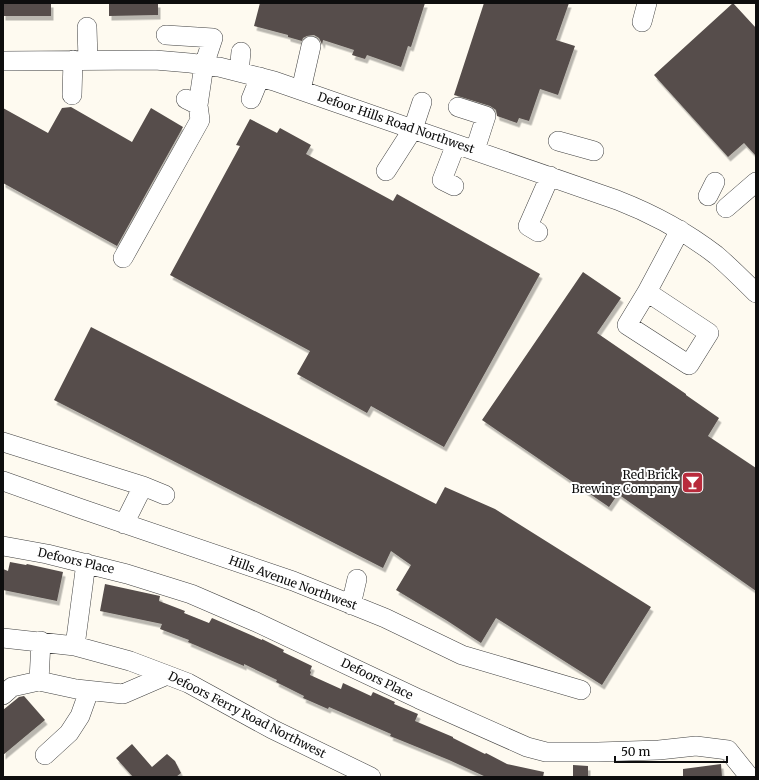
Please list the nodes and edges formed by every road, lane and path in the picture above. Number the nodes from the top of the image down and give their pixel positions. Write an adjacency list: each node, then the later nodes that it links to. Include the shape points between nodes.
1 (647, 3): 2 (street)
2 (642, 22)
3 (87, 27): 7 (street)
4 (166, 34): 9 (street, via 213,38)
5 (311, 46): 12 (street)
6 (241, 52): 10 (street)
7 (80, 60): 8 (street, Defoor Hills Road Northwest); 9 (street, Defoor Hills Road Northwest, via 156,60); 13 (street)
8 (3, 61)
9 (204, 65): 10 (street, Defoor Hills Road Northwest); 29 (street, via 192,102 200,120)
10 (239, 72): 11 (street, Defoor Hills Road Northwest)
11 (260, 77): 12 (street, Defoor Hills Road Northwest); 14 (street)
12 (301, 90): 17 (street, Defoor Hills Road Northwest)
13 (72, 95)
14 (251, 99)
15 (422, 102): 17 (street)
16 (458, 107): 20 (street, via 486,116)
17 (413, 129): 19 (street, Defoor Hills Road Northwest); 22 (street)
18 (558, 141): 21 (street)
19 (456, 144): 20 (street, Defoor Hills Road Northwest); 25 (street, via 442,180)
20 (475, 150): 23 (street, Defoor Hills Road Northwest)
21 (594, 151)
22 (386, 171)
23 (550, 176): 27 (street, Defoor Hills Road Northwest, via 644,211); 28 (street, via 528,226)
24 (756, 182): 26 (street)
25 (454, 186)
26 (726, 208)
27 (680, 230): 30 (street, Defoor Hills Road Northwest); 31 (street)
28 (538, 232)
29 (123, 258)
30 (753, 284)
31 (647, 292)
32 (3, 442): 34 (street)
33 (3, 481): 36 (street, Hills Avenue Northwest)
34 (143, 486): 35 (street); 36 (street)
35 (165, 495)
36 (124, 524): 40 (street, Hills Avenue Northwest, via 293,581)
37 (3, 546): 38 (street, Defoors Place)
38 (86, 564): 43 (street); 50 (street, Defoors Place, via 191,594 527,746 546,752 659,750 696,746 728,750)
39 (357, 579): 40 (street)
40 (351, 604): 46 (street, Hills Avenue Northwest, via 462,655)
41 (3, 638): 42 (street, Defoors Ferry Road Northwest)
42 (41, 641): 43 (street, Defoors Ferry Road Northwest); 45 (street)
43 (75, 646): 44 (street, Defoors Ferry Road Northwest, via 130,661)
44 (167, 675): 47 (street, via 122,694); 51 (street, Defoors Ferry Road Northwest, via 188,683 272,729)
45 (39, 681): 47 (street); 48 (street, via 12,687)
46 (581, 690)
47 (88, 691): 49 (street, via 80,716 69,733)
48 (3, 695)
49 (44, 755)
50 (748, 775)
51 (371, 777)

